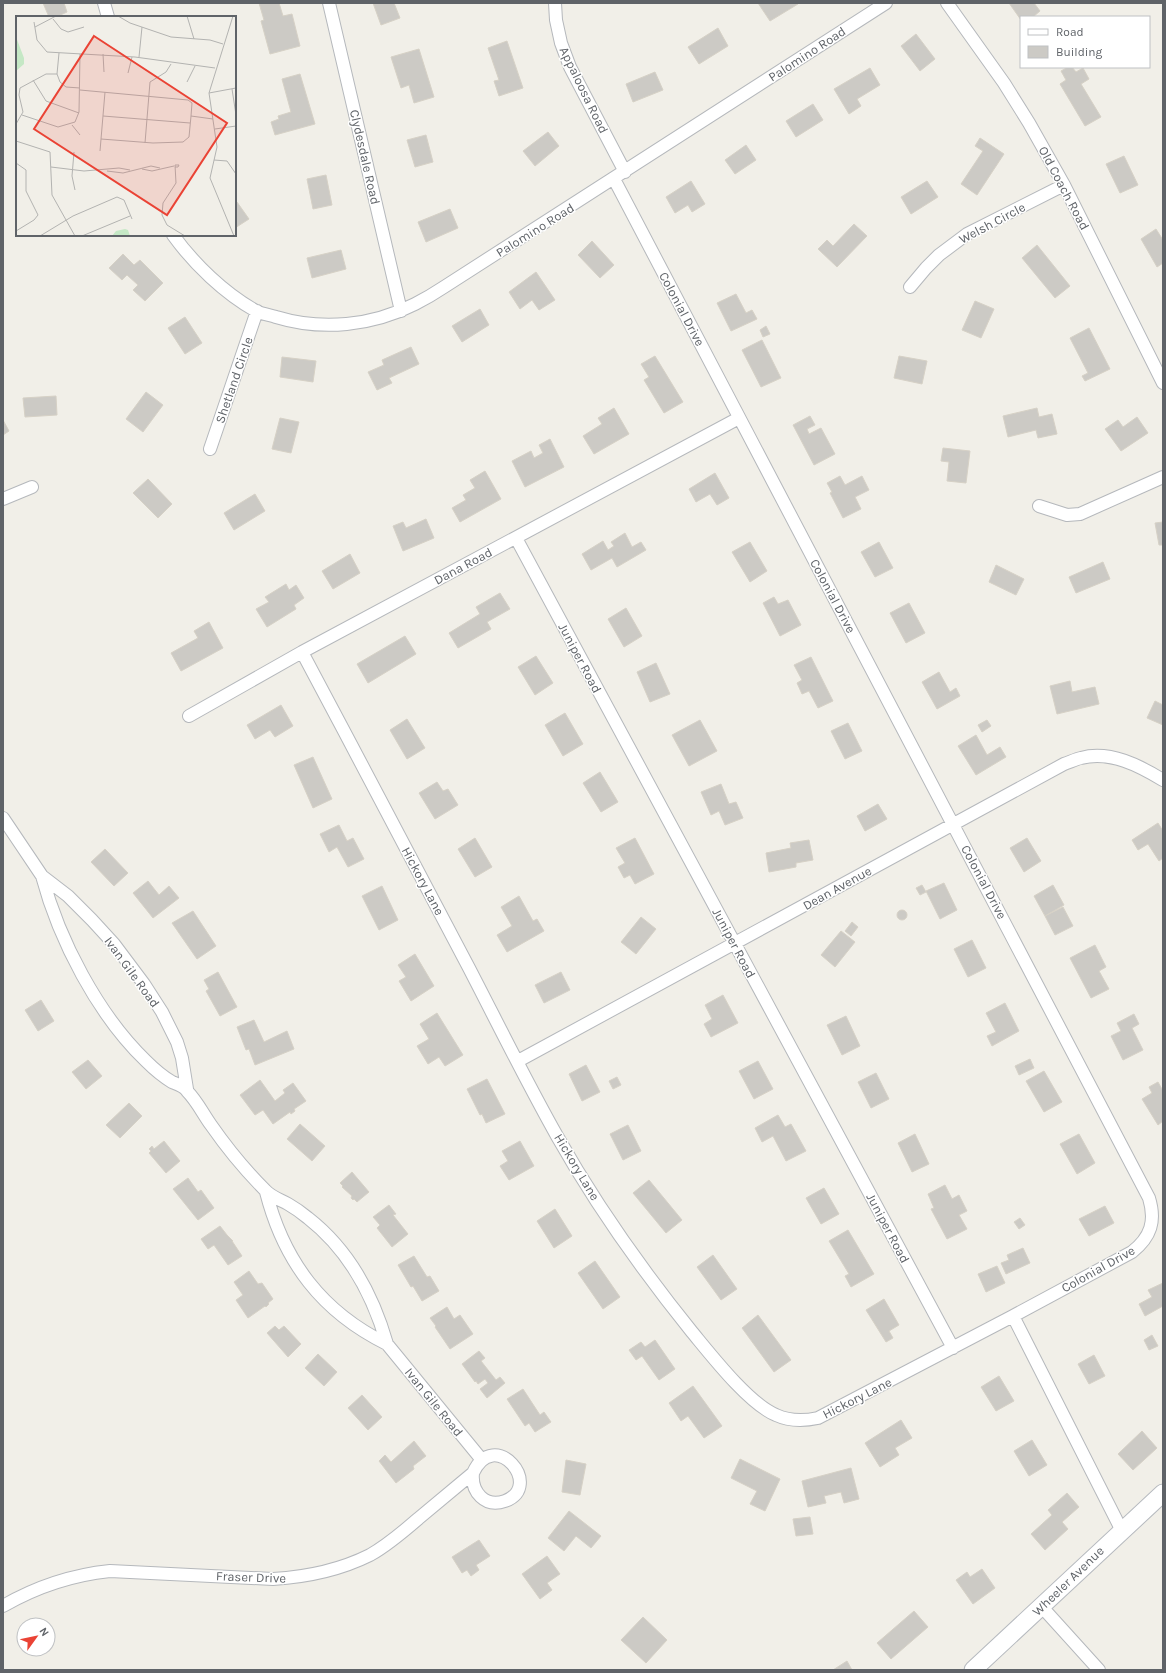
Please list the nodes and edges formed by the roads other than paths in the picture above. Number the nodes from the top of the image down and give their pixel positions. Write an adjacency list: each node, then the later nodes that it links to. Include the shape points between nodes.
1 (104, 3): 6 (street)
2 (329, 3): 13 (street, Clydesdale Road)
3 (555, 3): 7 (street, Appaloosa Road, via 561,43 570,66)
4 (886, 3): 7 (street, Palomino Road)
5 (947, 3): 9 (street, Old Coach Road, via 1004,82)
6 (108, 16)
7 (625, 172): 8 (street, Palomino Road)
8 (614, 179): 13 (street, Palomino Road, via 444,287); 15 (street, Colonial Drive)
9 (1064, 186): 11 (street, Welsh Circle, via 967,234 939,255); 14 (street, Old Coach Road)
10 (174, 236): 12 (street, Palomino Road, via 218,283)
11 (910, 287)
12 (257, 311): 13 (street, Palomino Road, via 293,322 330,326); 16 (street, Shetland Circle)
13 (400, 311)
14 (1163, 383)
15 (739, 418): 21 (street, Dana Road); 26 (street, Colonial Drive)
16 (210, 450)
17 (1163, 477): 20 (street, via 1080,514 1067,515)
18 (32, 487): 19 (street)
19 (3, 499)
20 (1039, 506)
21 (516, 538): 22 (street, Dana Road); 28 (street, Juniper Road)
22 (302, 652): 23 (street, Dana Road); 29 (street, Hickory Lane)
23 (189, 716)
24 (1163, 780): 26 (street, Dean Avenue, via 1118,759 1100,756 1082,758 1064,764)
25 (3, 818): 27 (street, Ivan Gile Road)
26 (954, 825): 28 (street, Dean Avenue); 32 (street, Colonial Drive, via 1145,1188 1152,1209 1153,1220 1140,1246)
27 (42, 876): 30 (street, Ivan Gile Road, via 89,916 144,984 177,1042); 30 (street, Ivan Gile Road, via 62,934 87,982 124,1038 159,1074)
28 (735, 943): 29 (street, Dean Avenue); 34 (street, Juniper Road)
29 (518, 1061): 34 (street, Hickory Lane, via 558,1137 622,1239 713,1358 763,1408 776,1416 789,1419 818,1418)
30 (187, 1089): 31 (street, Ivan Gile Road, via 225,1144)
31 (266, 1192): 33 (street, Ivan Gile Road, via 289,1204 309,1219 344,1254 370,1297); 33 (street, Ivan Gile Road, via 282,1240 309,1282 344,1318 364,1333)
32 (1013, 1316): 34 (street, Hickory Lane); 38 (street)
33 (387, 1344): 35 (street, Ivan Gile Road)
34 (953, 1348)
35 (482, 1460): 36 (street, Fraser Drive); 36 (street, via 496,1456 510,1461 519,1474 518,1489 513,1496 499,1503 484,1500 474,1488)
36 (473, 1473): 39 (street, Fraser Drive, via 382,1547 356,1561 315,1574 297,1578 273,1578 110,1571 86,1574 50,1584)
37 (1163, 1493): 38 (street, Wheeler Avenue)
38 (1122, 1531): 40 (street, Wheeler Avenue)
39 (3, 1606)
40 (1042, 1607): 41 (street, Wheeler Avenue); 42 (street)
41 (973, 1670)
42 (1099, 1670)

